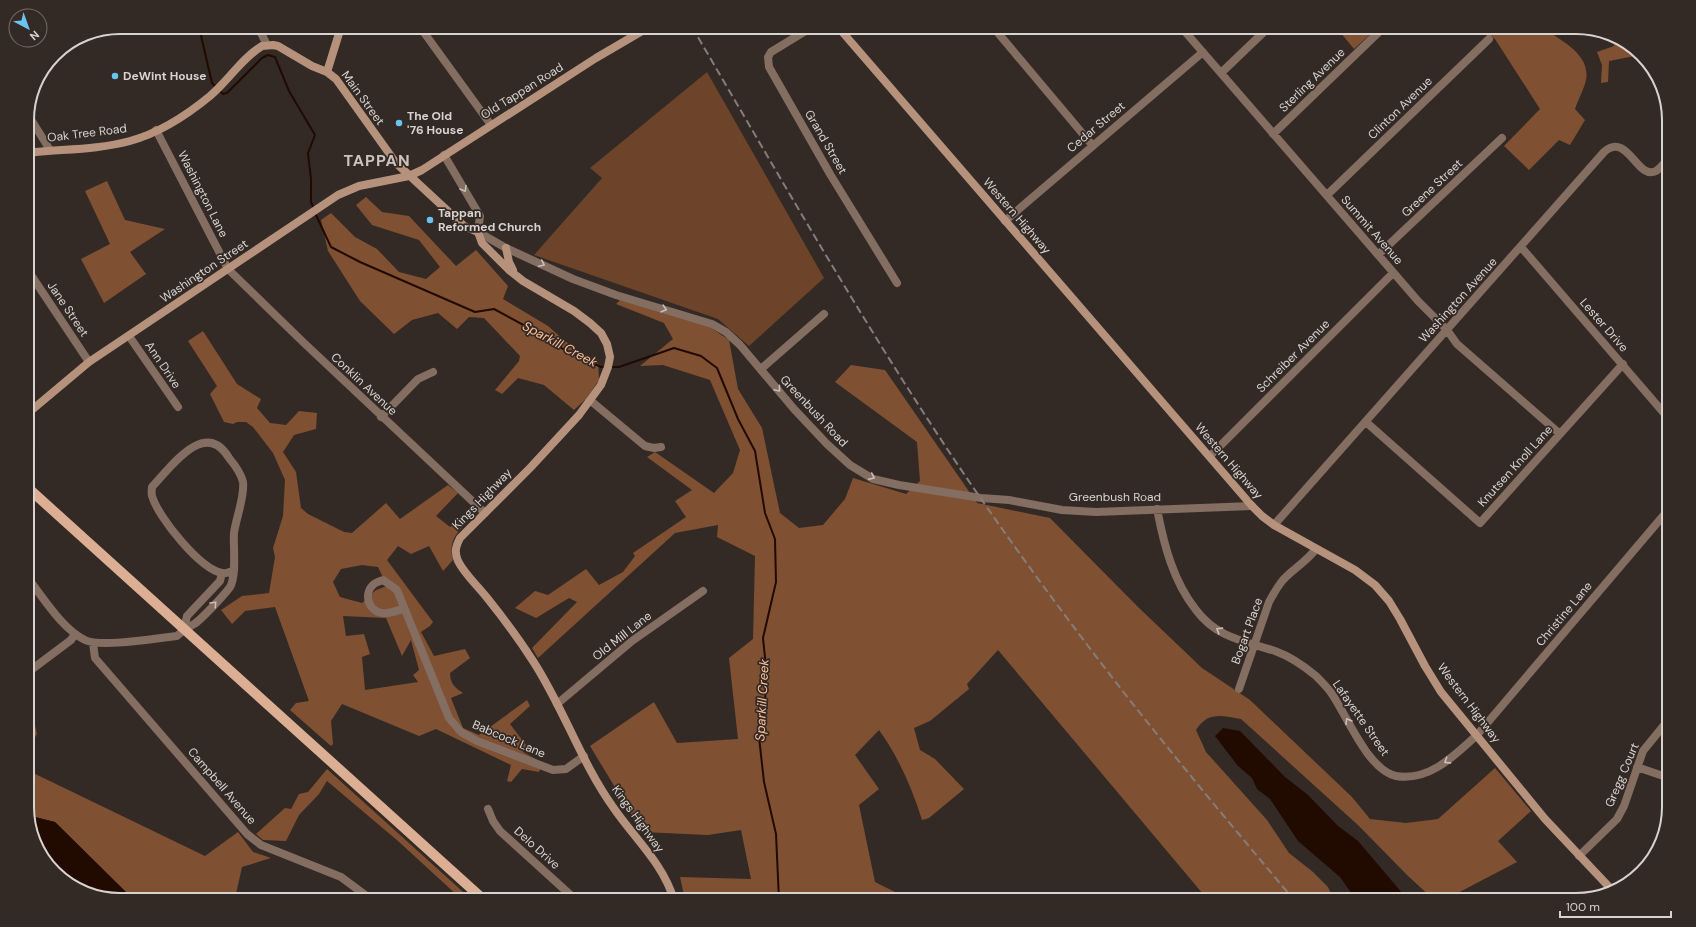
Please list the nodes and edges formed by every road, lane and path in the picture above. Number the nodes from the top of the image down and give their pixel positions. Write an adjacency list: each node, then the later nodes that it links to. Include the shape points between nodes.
1 (262, 34): 12 (street)
2 (339, 34): 14 (street, Main Street)
3 (425, 34): 17 (street)
4 (637, 34): 17 (street, Old Tappan Road)
5 (801, 34): 37 (street, Grand Street, via 771,52 768,57 769,67 830,174)
6 (844, 34): 28 (street, Western Highway)
7 (999, 34): 21 (street)
8 (1187, 34): 13 (street, Summit Avenue)
9 (1262, 34): 15 (street)
10 (1377, 34): 19 (street, Sterling Avenue)
11 (1489, 39): 27 (street, Clinton Avenue)
12 (267, 45): 14 (street, via 278,46 317,69); 18 (street, Oak Tree Road, via 258,48 212,95)
13 (1203, 52): 15 (street, Summit Avenue); 21 (street, Cedar Street)
14 (327, 72): 26 (street, Main Street, via 336,78 388,152)
15 (1221, 73): 19 (street, Summit Avenue)
16 (34, 124): 22 (street)
17 (491, 125): 24 (street, Old Tappan Road)
18 (156, 130): 22 (street, Oak Tree Road, via 120,143); 33 (street, Washington Lane)
19 (1273, 134): 27 (street, Summit Avenue)
20 (1502, 138): 32 (street, Greene Street)
21 (1093, 146): 28 (street, Cedar Street)
22 (50, 150): 23 (street, Oak Tree Road)
23 (34, 152)
24 (444, 156): 26 (street, Old Tappan Road); 29 (street, one-way to 29, via 480,216)
25 (1662, 164): 30 (street, Washington Avenue, via 1650,172 1624,150 1617,146 1610,147)
26 (409, 176): 29 (street, via 464,226); 33 (street, Washington Street, via 359,186 338,195)
27 (1327, 194): 32 (street, Summit Avenue)
28 (1005, 220): 53 (street, Western Highway)
29 (478, 232): 31 (street, Greenbush Road); 35 (street, Kings Highway, via 482,243)
30 (1521, 246): 39 (street, Washington Avenue); 42 (street, Lester Drive)
31 (506, 248): 35 (street, via 508,262); 43 (street, Greenbush Road, one-way to 43, via 572,279 712,324 726,332)
32 (1378, 255): 34 (street, Summit Avenue)
33 (228, 269): 40 (street, Washington Street); 49 (street, Conklin Avenue)
34 (1393, 272): 39 (street, Summit Avenue); 53 (street, Schreiber Avenue)
35 (515, 275): 45 (street, Kings Highway, via 574,311 590,323 607,344 610,357 608,367)
36 (34, 280): 41 (street, Jane Street)
37 (897, 283)
38 (824, 314): 43 (street)
39 (1447, 330): 50 (street, Washington Avenue); 51 (street, Summit Avenue, via 1457,344)
40 (128, 336): 41 (street, Washington Street); 46 (street, Ann Drive)
41 (89, 362): 47 (street, Washington Street)
42 (1623, 364): 48 (street, Lester Drive); 51 (street, Knutsen Knoll Lane)
43 (761, 369): 56 (street, Greenbush Road, one-way to 56, via 827,444 850,465 874,479 1062,510 1096,512)
44 (433, 372): 49 (street, via 418,379)
45 (591, 401): 52 (street, via 645,446); 57 (street, Kings Highway)
46 (178, 407)
47 (34, 408)
48 (1662, 411)
49 (381, 417): 57 (street, Conklin Avenue)
50 (1366, 422): 51 (street, Knutsen Knoll Lane, via 1480,523); 59 (street, Washington Avenue)
51 (1560, 434)
52 (661, 447)
53 (1210, 456): 55 (street, Western Highway)
54 (34, 493): 66 (main road)
55 (1252, 506): 56 (street, Greenbush Road); 59 (street, Western Highway)
56 (1157, 509): 69 (street, Lafayette Street, one-way to 56, via 1232,638 1214,628 1196,611 1172,567)
57 (485, 513): 72 (street, Kings Highway, via 460,538 455,549 458,561 519,639)
58 (1662, 517): 74 (street, Christine Lane)
59 (1274, 525): 60 (street, Western Highway)
60 (1316, 549): 69 (street, Bogart Place, via 1275,591); 74 (street, Western Highway, via 1355,570 1375,585 1400,619 1441,692)
61 (234, 570): 62 (street); 62 (street, via 234,532 243,482 225,451 216,444 203,443 183,454 152,487 151,494 170,528 208,567); 66 (street, one-way to 61, via 195,624 231,586)
62 (222, 573): 66 (street, via 220,581 187,616)
63 (34, 586): 67 (street)
64 (703, 591): 72 (street, Old Mill Lane, via 632,641)
65 (404, 608): 65 (street, Babcock Lane, via 397,590 383,580 375,583 370,590 370,605 381,613 392,613); 75 (street, Babcock Lane, via 449,718 461,732 477,741 553,770 566,769)
66 (184, 629): 68 (street, via 177,636); 82 (main road)
67 (75, 634): 68 (street); 70 (street, via 71,640)
68 (93, 643): 81 (street, Campbell Avenue, via 95,658 247,834 261,845 341,877)
69 (1254, 645): 71 (street, Bogart Place); 74 (street, Lafayette Street, one-way to 69, via 1454,756 1433,770 1414,776 1396,776 1384,770 1372,758 1332,694 1316,676 1293,660)
70 (34, 668)
71 (1239, 689)
72 (557, 704): 75 (street, Kings Highway)
73 (1662, 728): 76 (street, Gregg Court, via 1643,751)
74 (1477, 735): 79 (street, Western Highway)
75 (584, 756): 84 (street, Kings Highway, via 613,807 660,867)
76 (1637, 767): 77 (street); 79 (street, Gregg Court, via 1617,819)
77 (1662, 776)
78 (488, 809): 83 (street, Delo Drive, via 500,830)
79 (1579, 856): 80 (street, Western Highway)
80 (1608, 886)
81 (363, 893)
82 (476, 893)
83 (568, 893)
84 (672, 893)

